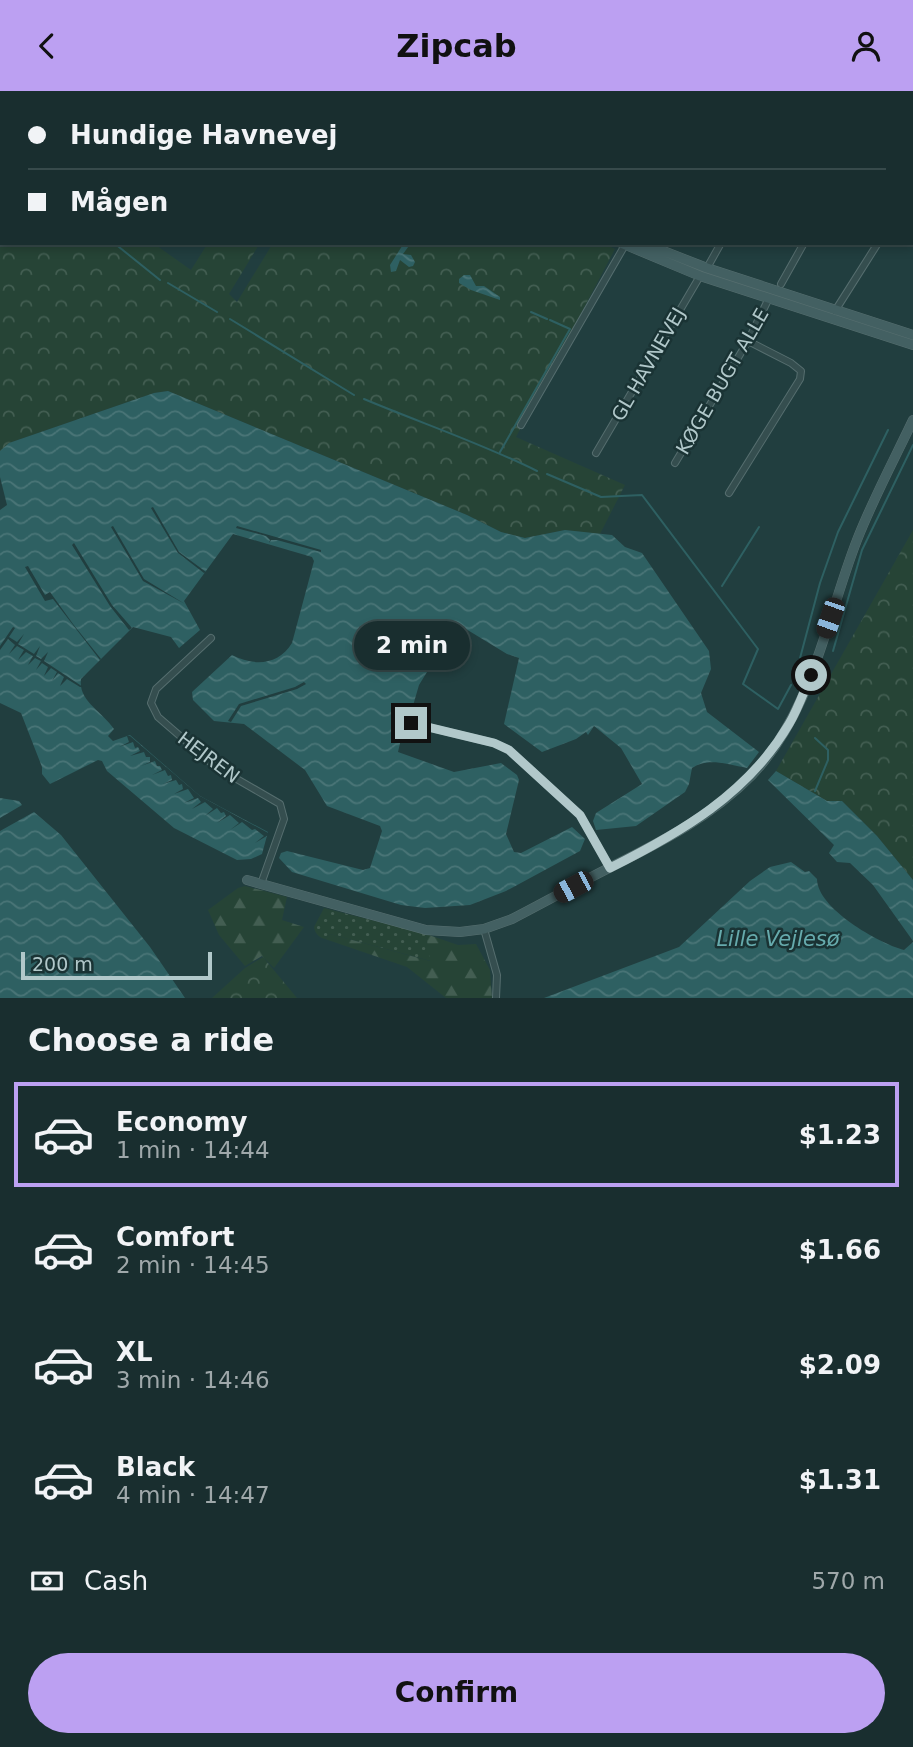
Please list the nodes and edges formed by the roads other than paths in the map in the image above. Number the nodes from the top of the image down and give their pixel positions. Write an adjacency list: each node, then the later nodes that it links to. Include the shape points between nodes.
1 (622, 245): 15 (street)
2 (626, 245): 7 (street)
3 (647, 245): 7 (street)
4 (720, 245): 7 (street, GL HAVNEVEJ)
5 (803, 245): 8 (street)
6 (876, 245): 10 (street)
7 (704, 272): 9 (street); 10 (street); 16 (street, GL HAVNEVEJ)
8 (780, 283)
9 (769, 298): 12 (street, KØGE BUGT ALLE); 13 (street)
10 (835, 311): 11 (street)
11 (913, 335)
12 (748, 341): 17 (street, KØGE BUGT ALLE); 18 (street, via 801,372)
13 (913, 345)
14 (913, 420): 21 (street, via 857,538 811,675 779,741 733,793 699,819)
15 (521, 425)
16 (596, 453)
17 (675, 463)
18 (729, 493)
19 (211, 638): 23 (street, HEJREN, via 156,689 151,703 158,717 216,767 280,804 284,819)
20 (411, 723): 21 (street, via 509,750 580,815)
21 (610, 868): 24 (street)
22 (247, 880): 23 (street)
23 (261, 884): 24 (street, via 426,930)
24 (484, 929): 25 (street, via 497,975)
25 (496, 998)

